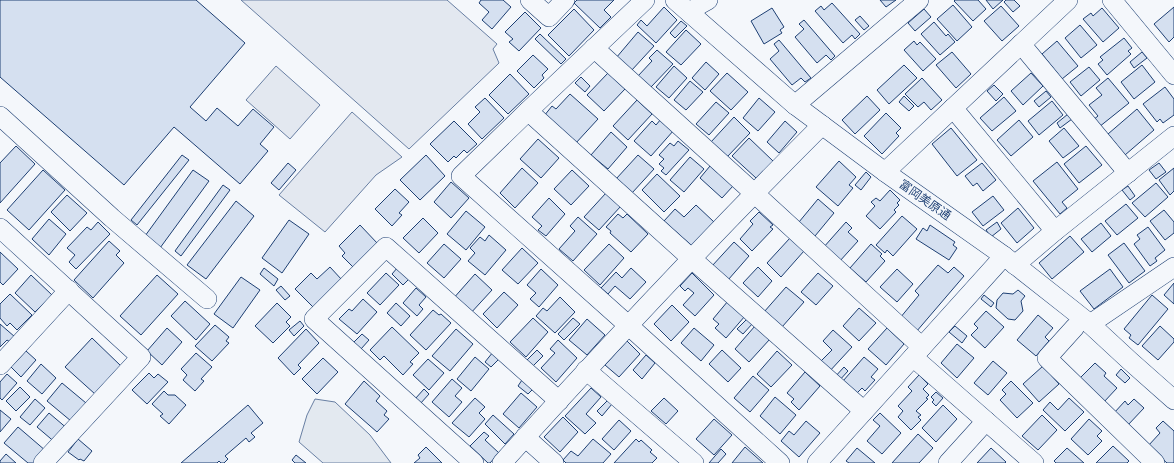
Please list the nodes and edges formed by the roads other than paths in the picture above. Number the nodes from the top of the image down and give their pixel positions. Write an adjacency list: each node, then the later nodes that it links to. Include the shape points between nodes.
1 (530, 0): 2 (street, via 549,17)
2 (565, 0)
3 (645, 0): 11 (street)
4 (675, 0): 9 (street, 富岡美原通)
5 (708, 0): 9 (street)
6 (919, 0): 13 (street)
7 (1068, 0): 10 (street)
8 (1112, 0): 12 (street)
9 (691, 14): 13 (street, 富岡美原通)
10 (1021, 44): 14 (street); 20 (street)
11 (594, 48): 15 (street); 21 (street)
12 (1174, 75)
13 (795, 105): 17 (street, 富岡美原通)
14 (953, 108): 19 (street); 23 (street)
15 (528, 111): 24 (street); 29 (street, via 461,176)
16 (0, 116): 28 (street, via 112,218)
17 (822, 126): 19 (street, 富岡美原通); 21 (street)
18 (1174, 136): 20 (street)
19 (885, 172): 25 (street, 富岡美原通)
20 (1128, 173): 23 (street)
21 (754, 193): 24 (street); 31 (street)
22 (0, 228): 27 (street)
23 (1054, 232): 25 (street)
24 (692, 259): 29 (street); 36 (street)
25 (1010, 261): 30 (street, 富岡美原通); 31 (street)
26 (1174, 267): 30 (street)
27 (68, 290): 32 (street); 39 (street, via 141,357)
28 (207, 299)
29 (628, 325): 33 (street); 44 (street)
30 (1082, 326): 34 (street, 富岡美原通, via 1130,361); 48 (street, via 1047,358)
31 (918, 352): 36 (street); 37 (street)
32 (0, 365)
33 (586, 370): 35 (street); 43 (street)
34 (1174, 400)
35 (559, 401): 38 (street); 40 (street, via 386,247 314,319)
36 (864, 411): 45 (street)
37 (986, 421): 46 (street); 47 (street)
38 (525, 437): 41 (street); 42 (street)
39 (43, 463)
40 (474, 463)
41 (502, 463)
42 (554, 463)
43 (694, 463)
44 (780, 463)
45 (817, 463)
46 (948, 463)
47 (1034, 463)
48 (1155, 463)

